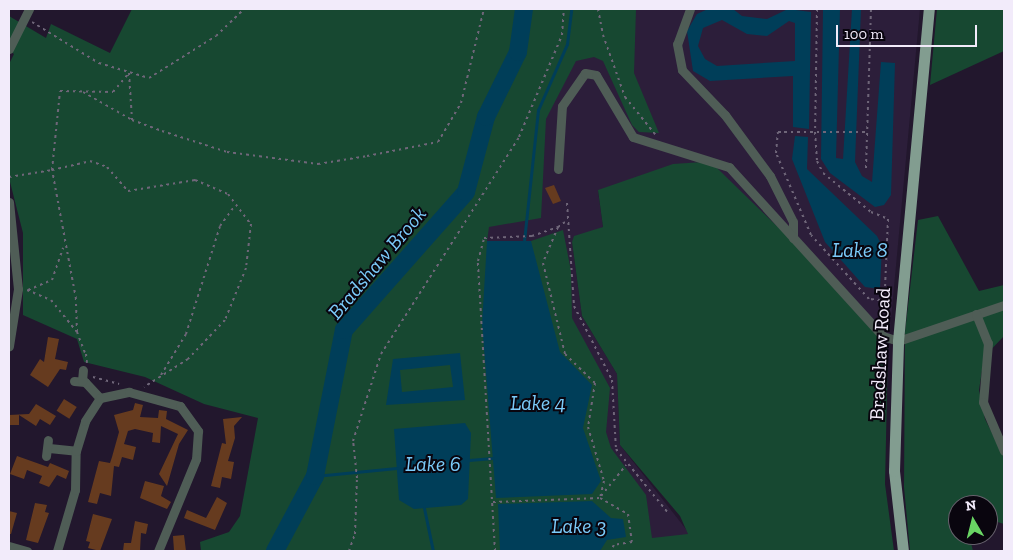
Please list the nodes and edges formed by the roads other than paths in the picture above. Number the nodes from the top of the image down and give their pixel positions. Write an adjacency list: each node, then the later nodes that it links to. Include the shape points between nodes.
1 (29, 9): 4 (street)
2 (690, 9): 7 (street, via 677,44 682,70 725,115 770,176 793,222)
3 (929, 9): 10 (main road, Bradshaw Road)
4 (9, 49)
5 (558, 169): 7 (street, via 562,106 585,73 596,75 632,137 729,167)
6 (9, 202): 11 (street, via 18,289)
7 (793, 238): 10 (street, via 883,336)
8 (1004, 305): 9 (street)
9 (976, 314): 10 (street); 16 (street, via 988,343 983,402)
10 (898, 341): 21 (main road, Bradshaw Road, via 894,471)
11 (9, 346)
12 (83, 375): 13 (street)
13 (100, 398): 15 (street, via 85,421); 20 (street, via 138,393 180,406 194,421 199,448)
14 (48, 448): 15 (street)
15 (76, 451): 19 (street, via 75,490)
16 (1004, 451)
17 (9, 546): 18 (street)
18 (27, 551)
19 (57, 551)
20 (158, 551)
21 (903, 551)

